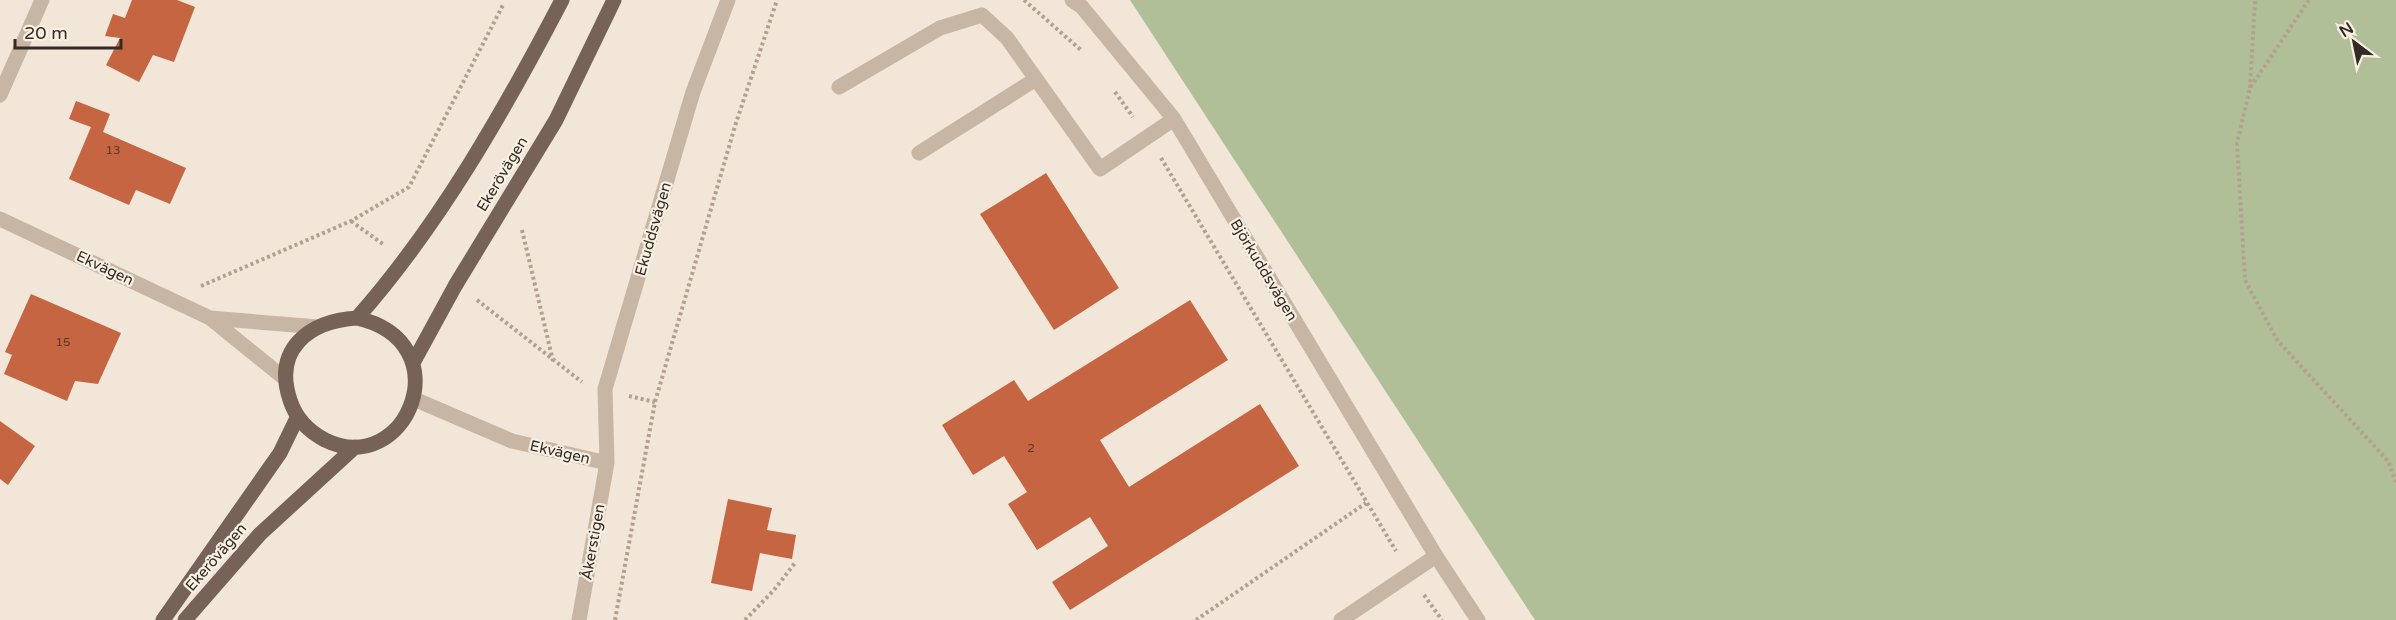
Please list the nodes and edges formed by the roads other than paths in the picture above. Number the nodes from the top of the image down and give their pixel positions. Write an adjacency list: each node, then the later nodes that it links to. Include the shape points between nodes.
1 (42, 0): 8 (street)
2 (562, 0): 13 (main road, via 516,88 407,258)
3 (614, 0): 15 (main road, Ekerövägen, via 556,120)
4 (728, 0): 20 (street, Ekuddsvägen, via 693,92 605,389)
5 (1072, 0): 9 (street, Björkuddsvägen, via 1082,7)
6 (1036, 79): 7 (street, via 1007,38 982,15 940,28); 9 (street, via 1100,169); 10 (street)
7 (839, 87)
8 (0, 94)
9 (1174, 119): 21 (street, Björkuddsvägen)
10 (919, 153)
11 (0, 219): 12 (street, Ekvägen)
12 (210, 318): 14 (street, Ekvägen); 16 (street, Ekvägen)
13 (357, 318): 14 (main road); 15 (main road, via 393,333 406,346)
14 (318, 327): 16 (main road, via 302,338 288,357)
15 (413, 363): 17 (main road, via 417,381)
16 (284, 378): 18 (main road)
17 (414, 399): 19 (main road, via 406,418 392,433 375,443); 20 (street, Ekvägen, via 512,441)
18 (297, 418): 19 (main road, via 314,434 335,444); 22 (main road, Ekerövägen, via 280,453)
19 (355, 447): 23 (main road, Ekerövägen, via 260,534)
20 (606, 463): 24 (street, Åkerstigen)
21 (1436, 556): 25 (street); 26 (street, Björkuddsvägen)
22 (163, 620)
23 (185, 620)
24 (579, 620)
25 (1341, 620)
26 (1478, 620)

